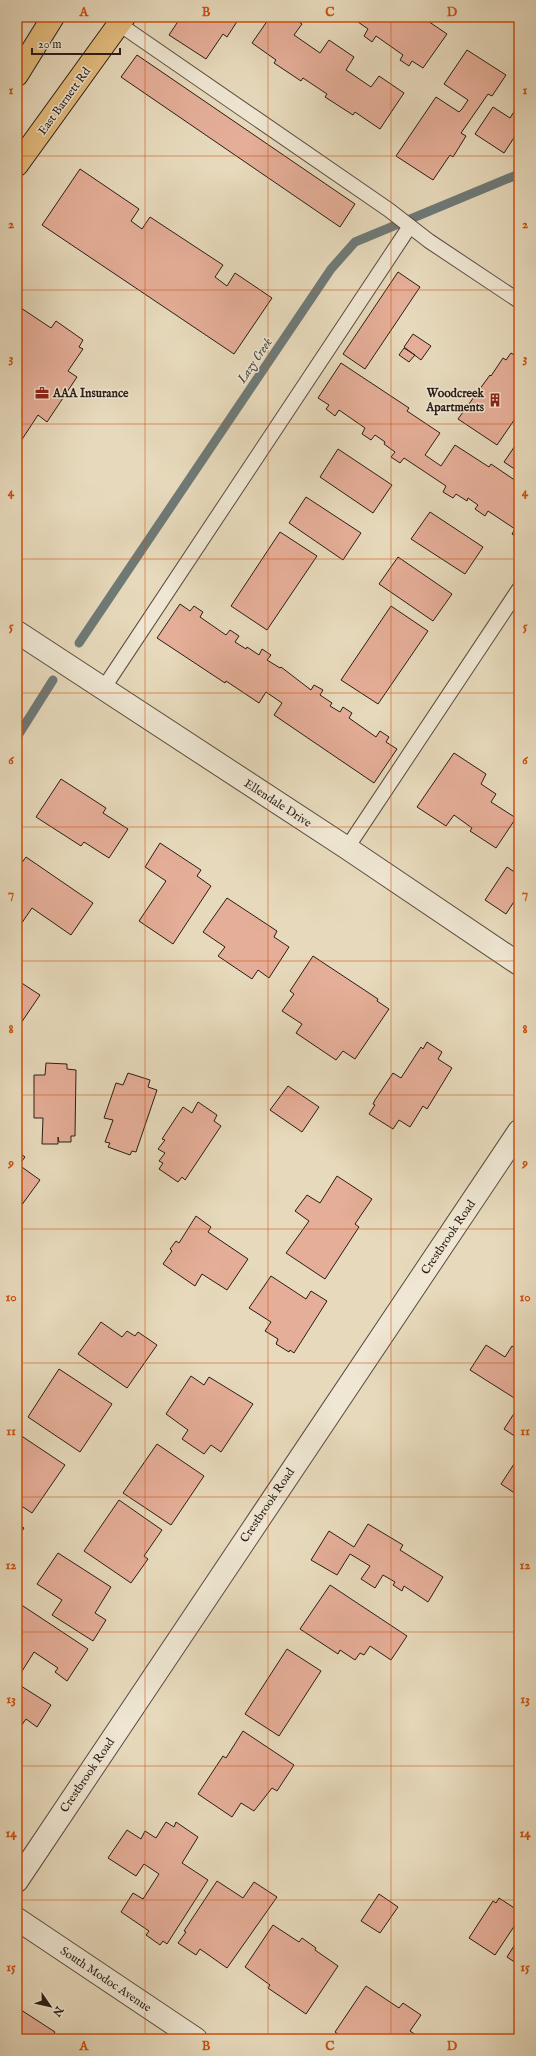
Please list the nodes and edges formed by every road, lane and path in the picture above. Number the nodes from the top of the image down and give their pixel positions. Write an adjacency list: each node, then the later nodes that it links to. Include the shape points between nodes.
1 (53, 17): 3 (main road)
2 (122, 21): 4 (main road, East Barnett Rd); 5 (lane)
3 (17, 74)
4 (17, 165)
5 (410, 226): 6 (lane); 9 (lane)
6 (519, 300)
7 (519, 589): 10 (lane)
8 (17, 632): 9 (street, Ellendale Drive)
9 (104, 689): 10 (street, Ellendale Drive)
10 (347, 848): 11 (street, Ellendale Drive)
11 (519, 964)
12 (519, 1131): 13 (street, Crestbrook Road)
13 (17, 1881)
14 (17, 1919): 15 (street, South Modoc Avenue)
15 (196, 2039)

